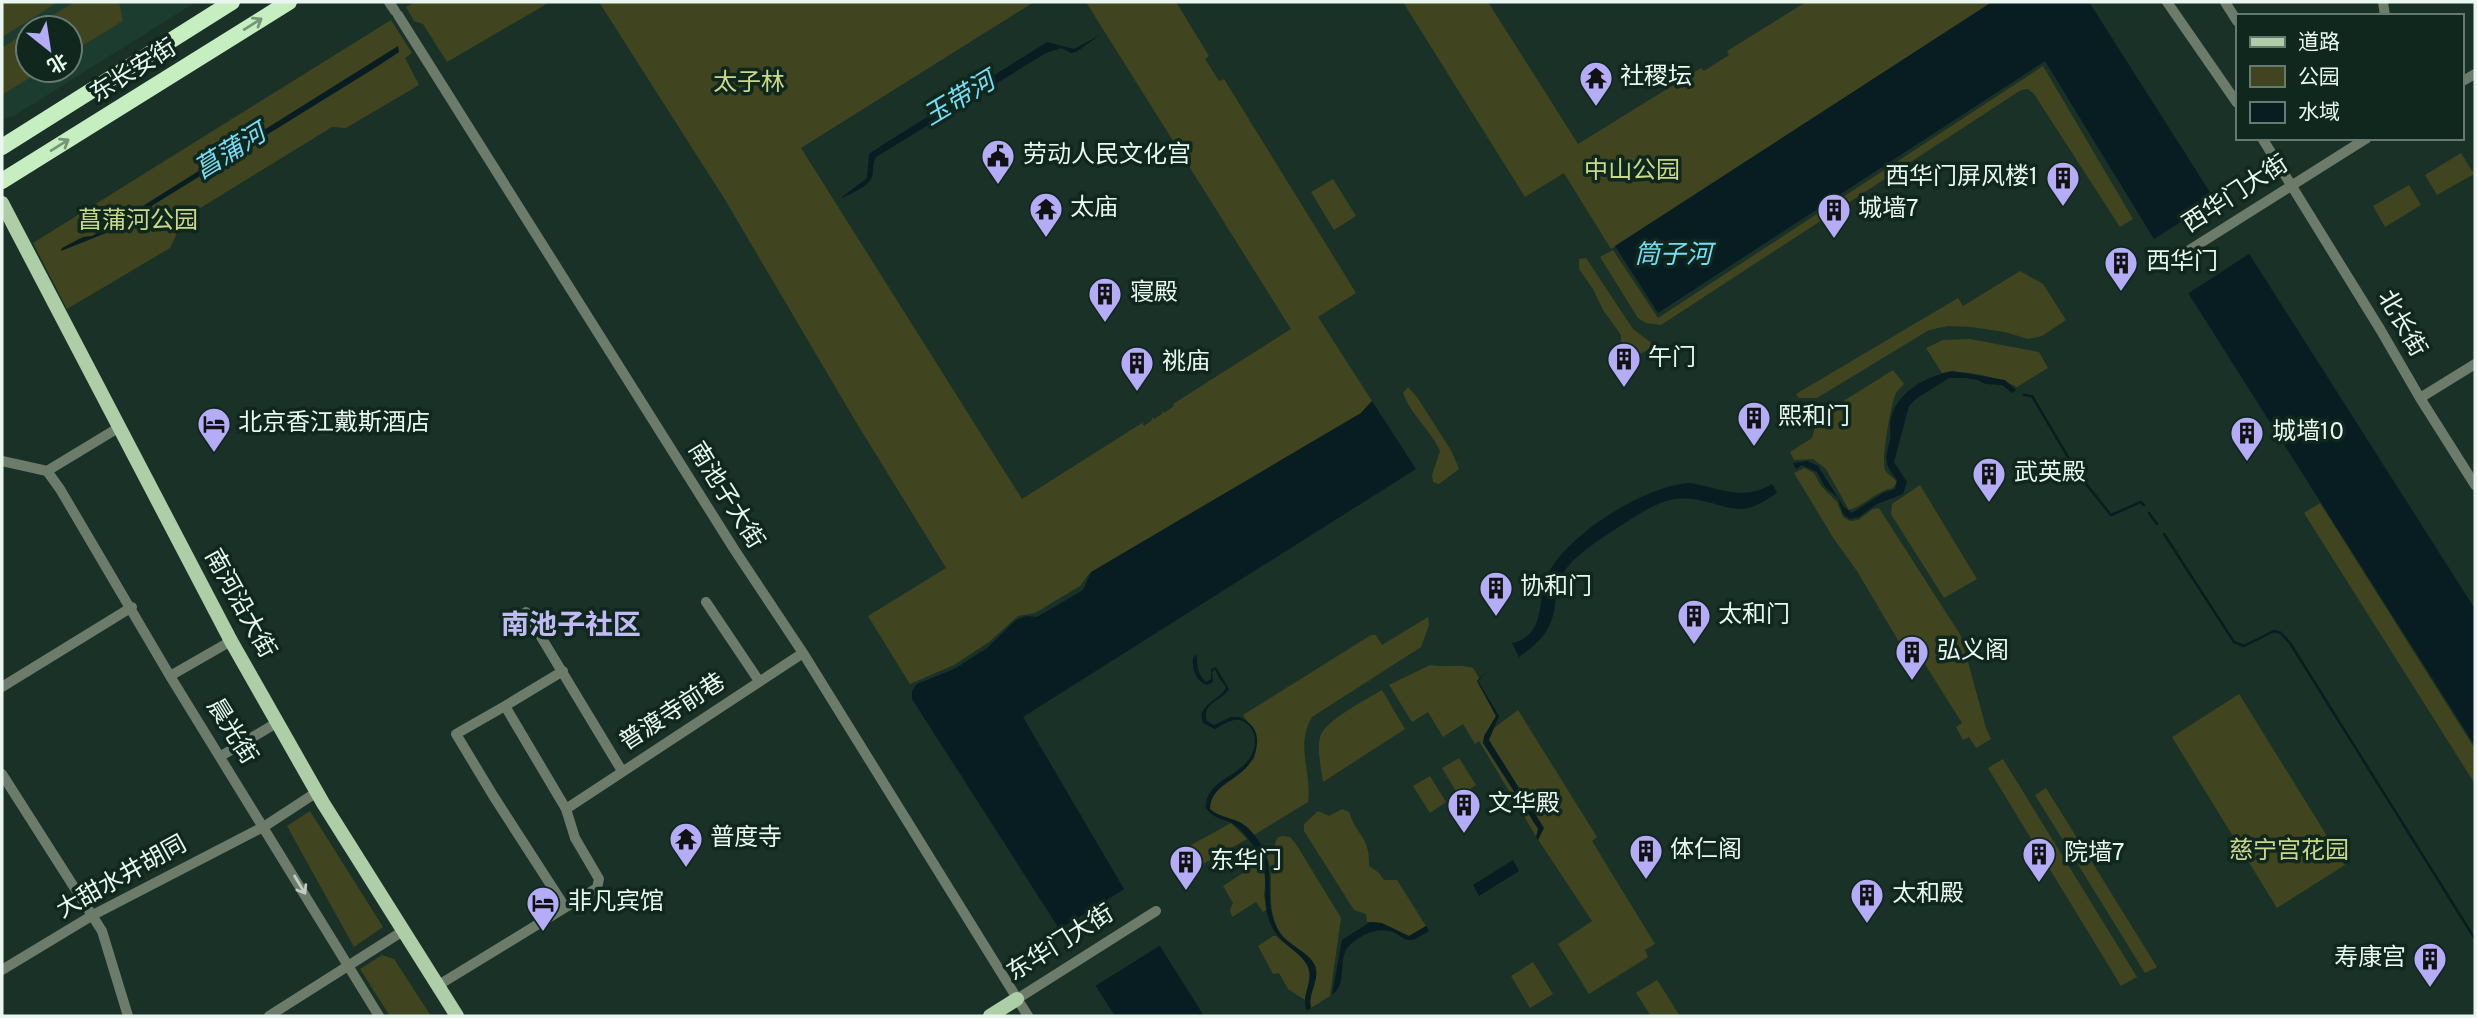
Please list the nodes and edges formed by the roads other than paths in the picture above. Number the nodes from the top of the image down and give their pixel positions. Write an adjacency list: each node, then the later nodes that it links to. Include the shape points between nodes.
1 (232, 2): 10 (highway, 东长安街)
2 (289, 2): 11 (highway, 东长安街, one-way to 2)
3 (2167, 2): 7 (street)
4 (2225, 2): 6 (street)
5 (394, 9): 25 (street, 南池子大街)
6 (2236, 19)
7 (2236, 102)
8 (2263, 140): 12 (street, 北长街)
9 (2364, 140): 12 (street, 西华门大街)
10 (2, 147)
11 (2, 181)
12 (2291, 185): 14 (street, 西华门大街); 16 (street, 北长街)
13 (2, 203): 17 (main road, 南河沿大街)
14 (2164, 266)
15 (2475, 364): 16 (street)
16 (2420, 398): 20 (street, 北长街)
17 (118, 428): 19 (street); 24 (main road, 南河沿大街)
18 (2, 461): 19 (street)
19 (47, 471): 22 (street, 晨光街)
20 (2475, 485)
21 (706, 602): 28 (street)
22 (132, 607): 27 (street, 晨光街); 29 (street)
23 (526, 612): 26 (street)
24 (231, 641): 27 (street); 31 (main road, 南河沿大街)
25 (803, 653): 28 (street, 普渡寺前巷); 45 (street, 南池子大街)
26 (562, 671): 30 (street); 33 (street)
27 (170, 676): 32 (street, 晨光街)
28 (759, 681): 33 (street, 普渡寺前巷)
29 (2, 687)
30 (505, 706): 36 (street); 38 (street, via 456,734)
31 (278, 722): 32 (street); 35 (main road, 南河沿大街)
32 (221, 756): 37 (street, 晨光街)
33 (622, 771): 36 (street, 普渡寺前巷)
34 (2, 774): 40 (street)
35 (317, 792): 37 (street, 大甜水井胡同); 41 (main road, 南河沿大街)
36 (566, 809): 38 (street, via 575,838 599,879 597,888)
37 (265, 826): 40 (street, 大甜水井胡同); 42 (street, 晨光街, one-way to 42)
38 (565, 907): 44 (street)
39 (1156, 911): 45 (street, 东华门大街)
40 (93, 915): 43 (street, 大甜水井胡同); 46 (street)
41 (402, 931): 42 (street); 44 (main road, 南河沿大街)
42 (347, 966): 47 (street); 48 (street, 晨光街)
43 (2, 971)
44 (437, 986): 49 (main road, 南河沿大街)
45 (1017, 999): 50 (main road, 东华门大街); 51 (street, 南池子大街)
46 (128, 1016)
47 (269, 1016)
48 (379, 1016)
49 (457, 1016)
50 (990, 1016)
51 (1028, 1016)

